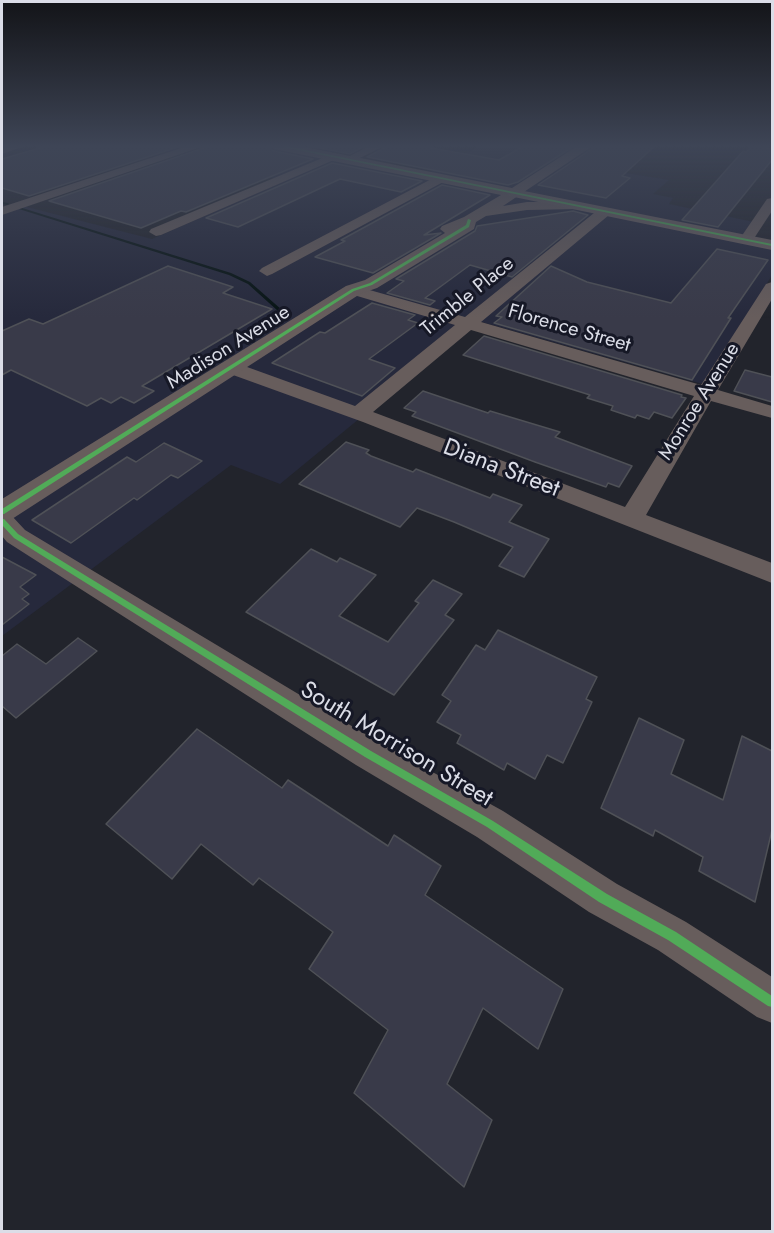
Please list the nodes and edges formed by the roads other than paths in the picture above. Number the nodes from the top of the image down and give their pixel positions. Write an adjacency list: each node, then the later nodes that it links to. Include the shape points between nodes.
1 (772, 202): 12 (street)
2 (28, 203): 8 (street)
3 (225, 203): 11 (street)
4 (395, 203): 14 (street)
5 (499, 203): 10 (street, Madison Avenue)
6 (558, 203): 7 (main road)
7 (574, 206): 9 (main road); 10 (street, via 527,206)
8 (2, 211)
9 (604, 212): 12 (main road); 17 (street, Trimble Place)
10 (472, 219): 16 (street, Madison Avenue, via 468,226 371,284)
11 (156, 232)
12 (746, 240): 13 (main road)
13 (772, 245)
14 (267, 271)
15 (772, 287): 19 (street, Monroe Avenue)
16 (353, 290): 17 (street, Florence Street); 18 (street, Madison Avenue)
17 (469, 324): 19 (street, Florence Street); 21 (street, Trimble Place)
18 (229, 367): 21 (street, Diana Street); 22 (street, Madison Avenue)
19 (706, 393): 20 (street, Florence Street); 23 (street, Monroe Avenue)
20 (772, 412)
21 (358, 414): 23 (street, Diana Street)
22 (2, 512)
23 (631, 519): 25 (street, Diana Street)
24 (2, 521): 26 (street, South Morrison Street, via 25,542 368,754 490,824 603,898 672,936)
25 (772, 573)
26 (772, 1002)

